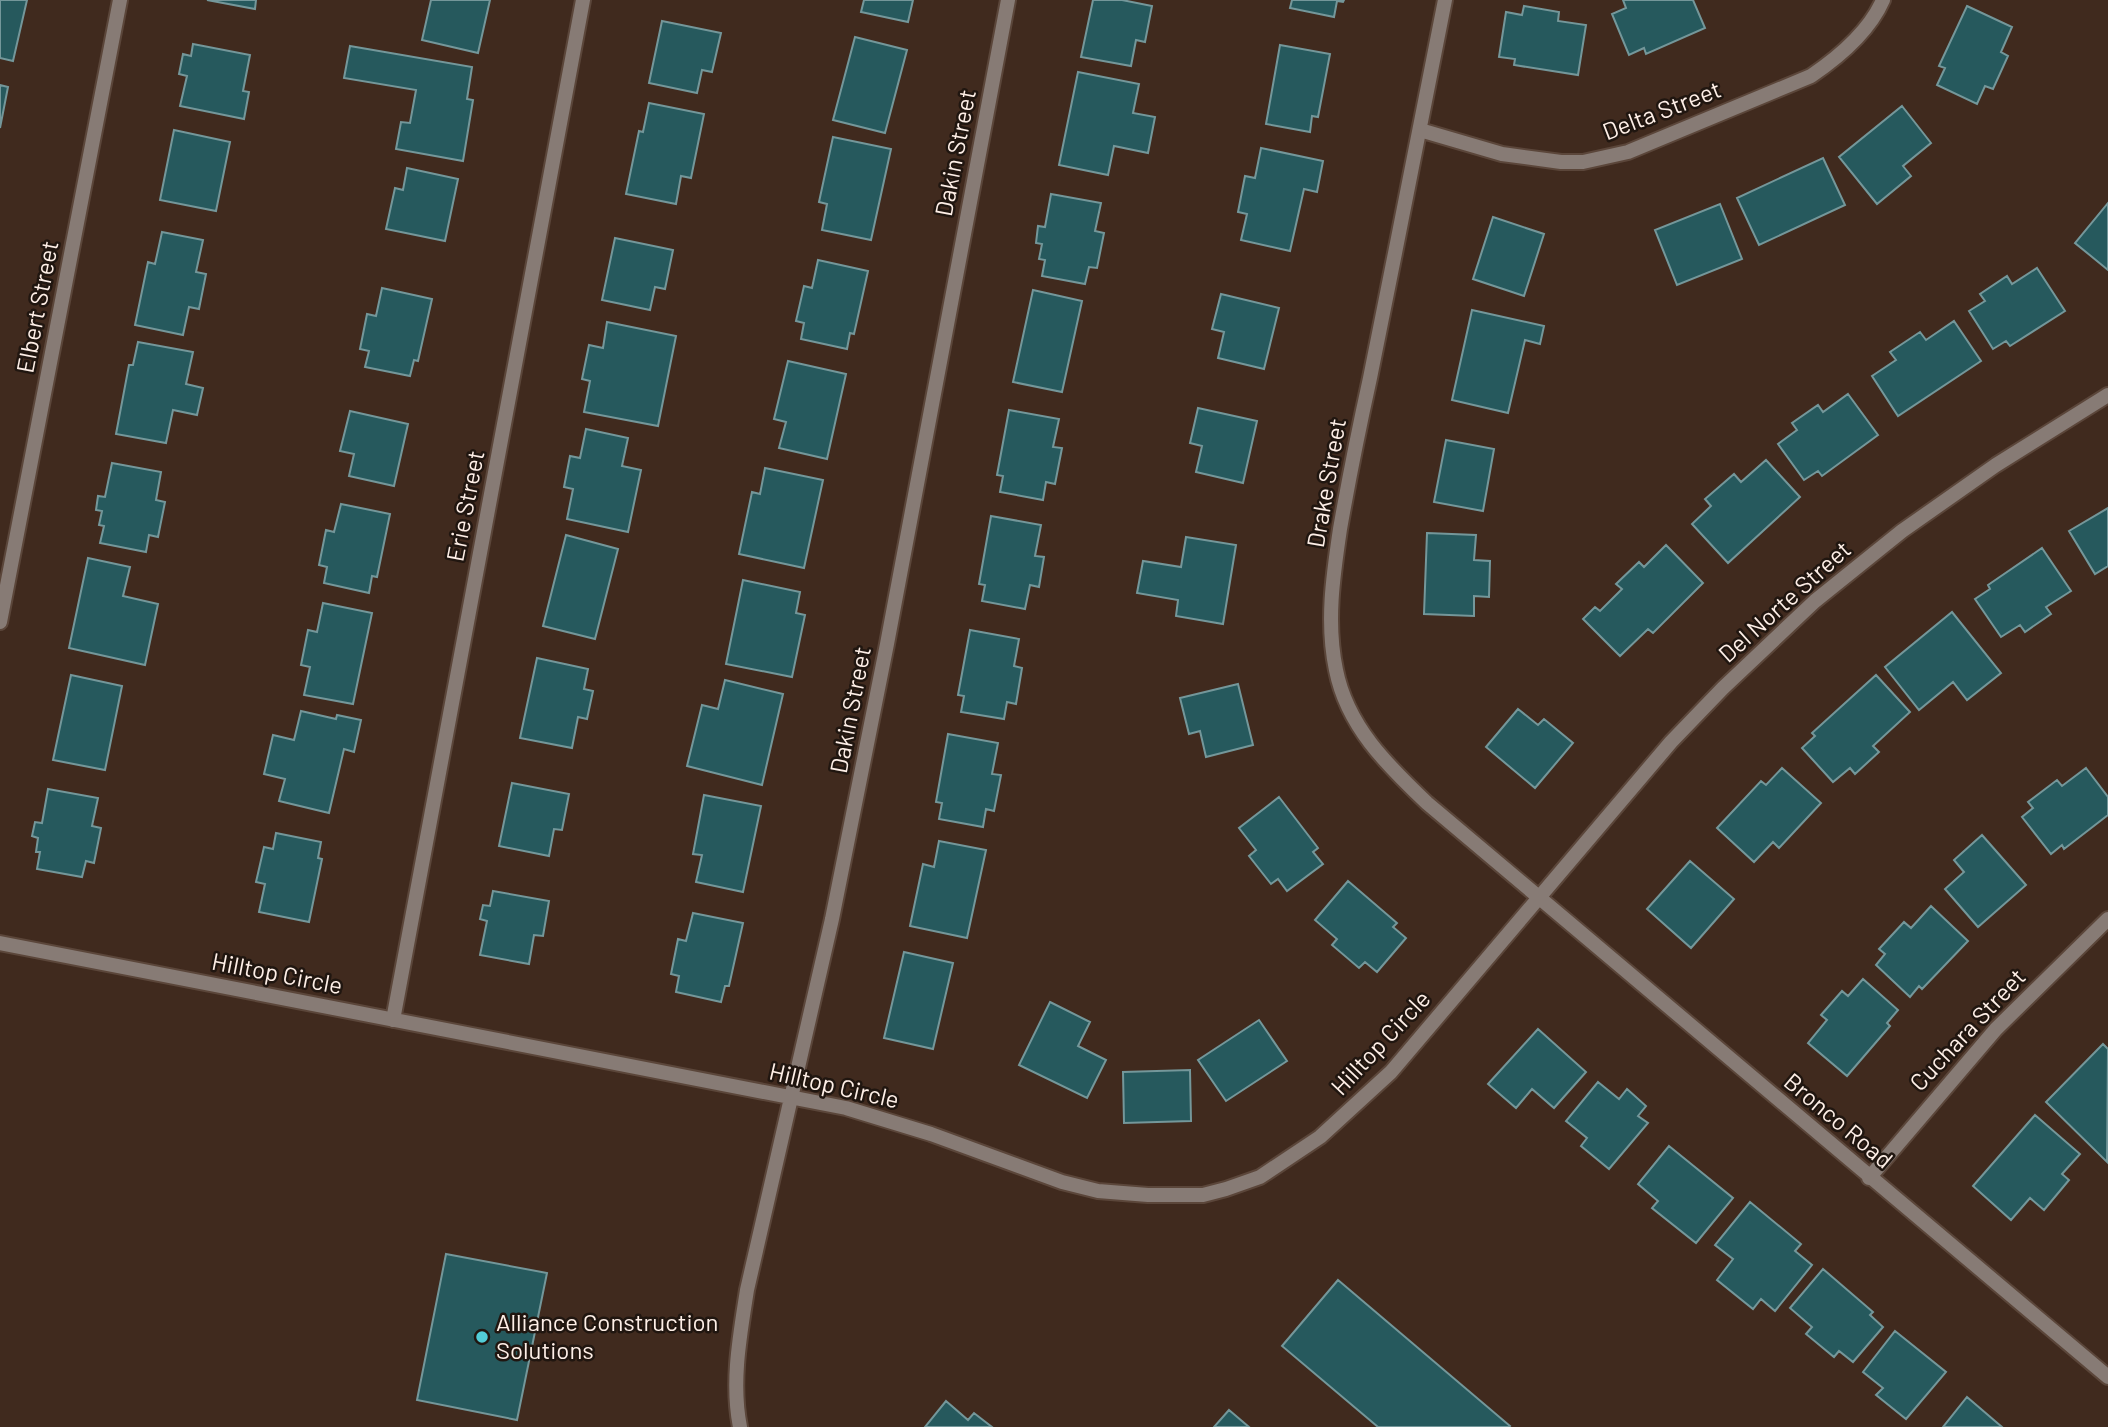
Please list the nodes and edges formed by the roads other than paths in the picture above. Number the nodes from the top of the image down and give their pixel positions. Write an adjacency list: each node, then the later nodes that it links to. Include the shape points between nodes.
1 (120, 0): 8 (street, Elbert Street)
2 (583, 0): 12 (street, Erie Street)
3 (1008, 0): 13 (street, Dakin Street, via 887,644 832,919)
4 (1445, 0): 6 (street, Drake Street)
5 (1883, 0): 6 (street, Delta Street, via 1863,32 1811,76 1628,152 1561,162 1502,154)
6 (1420, 130): 9 (street, Drake Street, via 1346,493 1333,577 1331,639 1345,701 1357,725 1391,769)
7 (2108, 395): 9 (street, Del Norte Street, via 1902,531 1815,601 1671,742)
8 (0, 622)
9 (1540, 898): 13 (street, Hilltop Circle, via 1391,1072 1320,1137 1260,1177 1226,1189 1203,1195 1098,1191 907,1126); 14 (street, Bronco Road)
10 (2108, 919): 14 (street, Cuchara Street, via 1996,1029)
11 (0, 943): 12 (street, Hilltop Circle)
12 (393, 1020): 13 (street, Hilltop Circle)
13 (790, 1098): 16 (street, Dakin Street, via 739,1338)
14 (1870, 1178): 15 (street, Bronco Road)
15 (2108, 1377)
16 (740, 1427)

